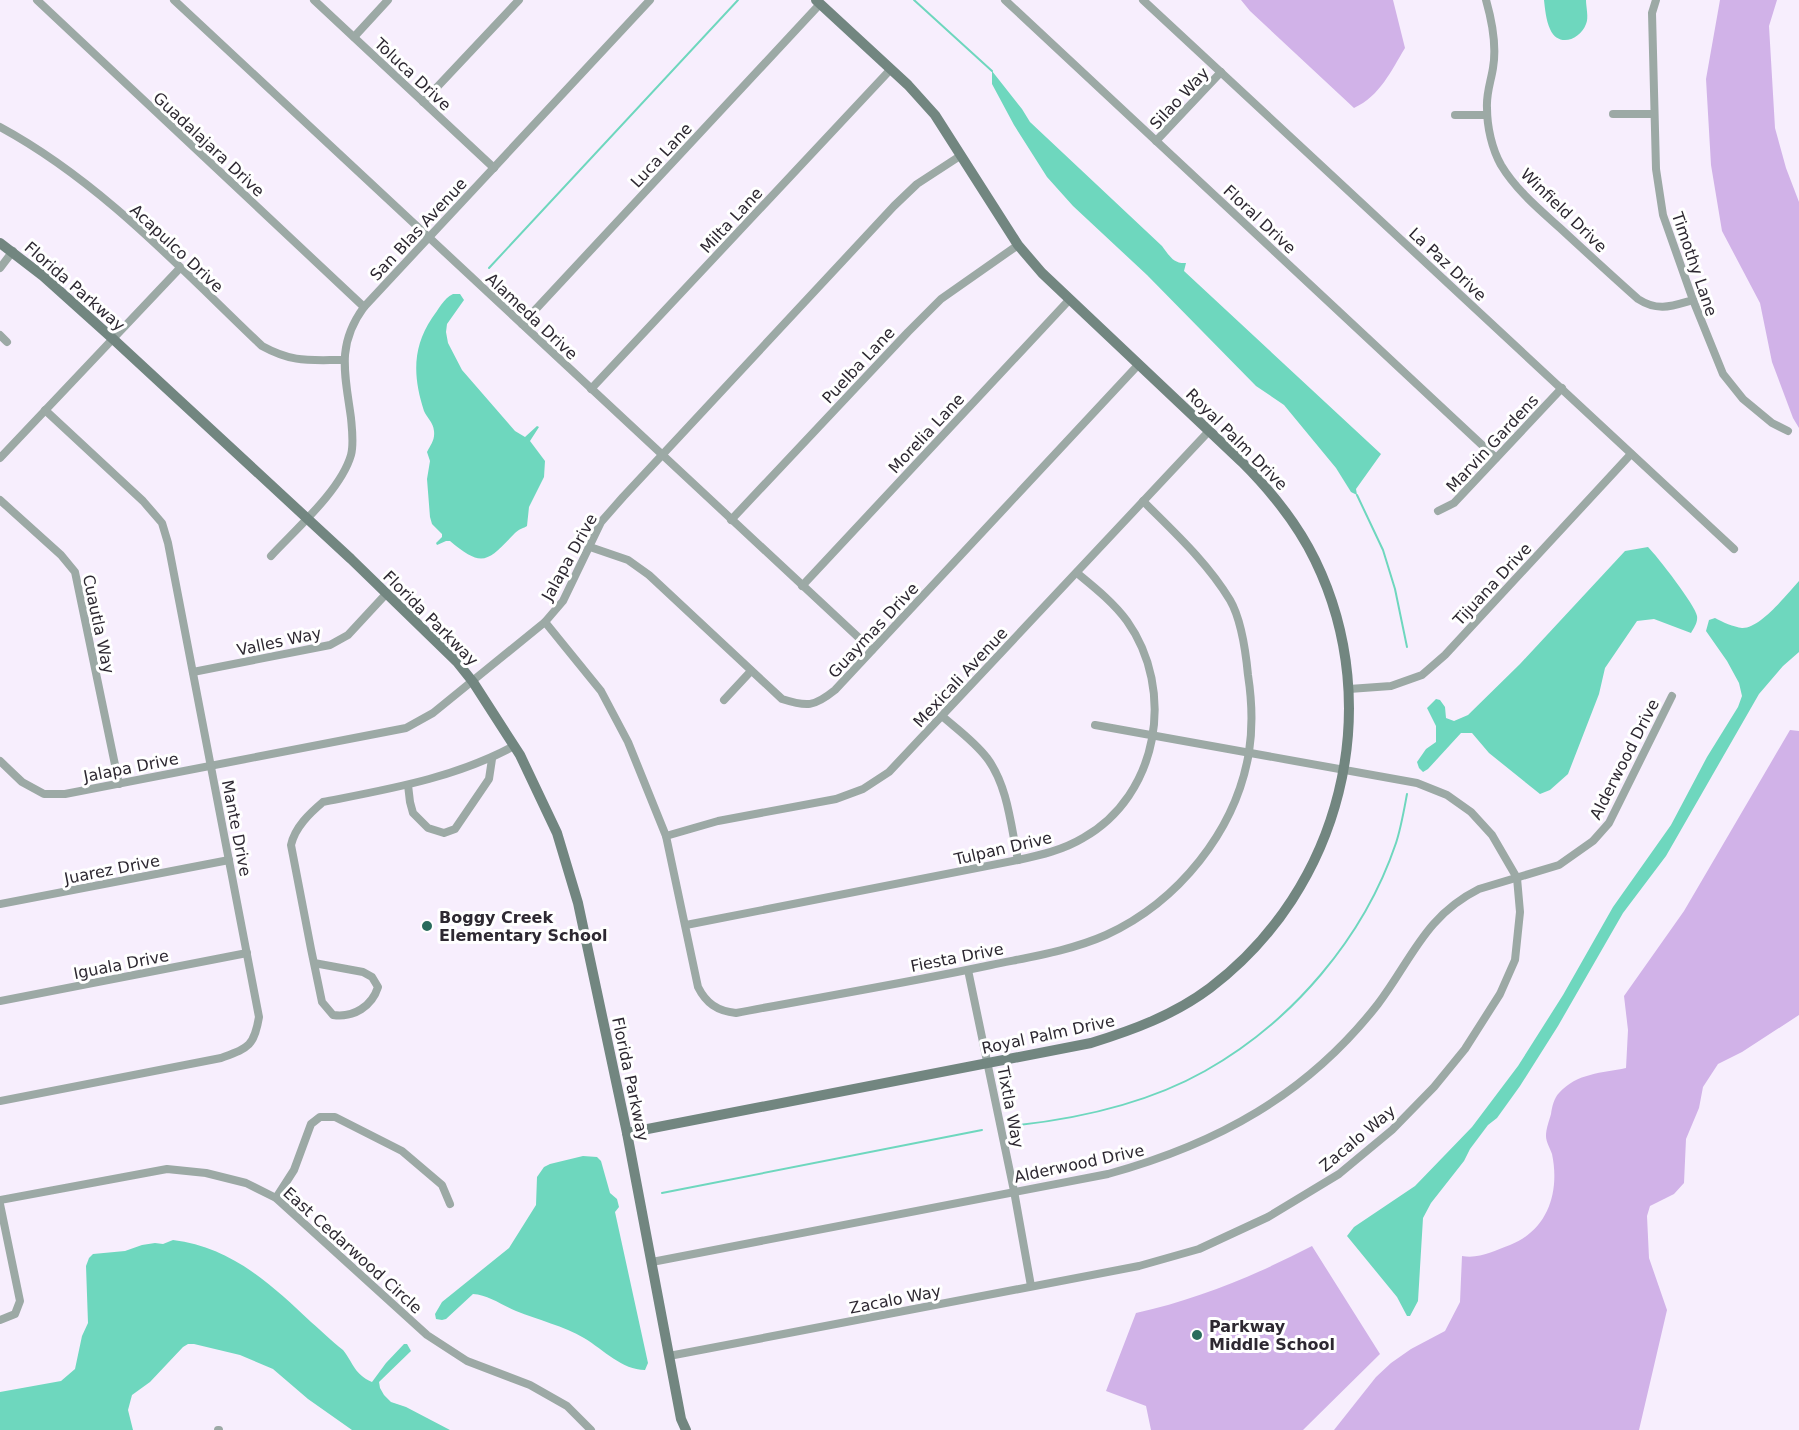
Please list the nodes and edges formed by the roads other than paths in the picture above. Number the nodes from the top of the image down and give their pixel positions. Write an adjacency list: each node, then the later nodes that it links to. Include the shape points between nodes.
1 (37, 0): 32 (street, Guadalajara Drive)
2 (174, 0): 24 (street, Alameda Drive)
3 (314, 0): 12 (street, Toluca Drive)
4 (388, 0): 12 (street)
5 (519, 0): 15 (street)
6 (650, 0): 23 (street, San Blas Avenue)
7 (1005, 0): 21 (street, Floral Drive)
8 (1143, 0): 14 (street, La Paz Drive)
9 (1486, 0): 19 (street, Winfield Drive, via 1494,51)
10 (1656, 0): 17 (street, Timothy Lane, via 1652,13)
11 (818, 2): 13 (street, Royal Palm Drive); 33 (street, Luca Lane)
12 (354, 37): 15 (street, Toluca Drive)
13 (890, 70): 22 (street, Royal Palm Drive, via 935,115); 40 (street, Milta Lane)
14 (1221, 72): 21 (street, Silao Way); 39 (street, La Paz Drive)
15 (423, 102): 23 (street, Toluca Drive)
16 (1613, 114): 17 (street)
17 (1654, 114): 31 (street, Timothy Lane, via 1663,215)
18 (1455, 115): 19 (street)
19 (1487, 115): 31 (street, Winfield Drive, via 1494,150 1512,182 1638,299 1658,308)
20 (0, 127): 29 (street, Acapulco Drive, via 68,171)
21 (1156, 141): 47 (street, Floral Drive)
22 (960, 156): 26 (street, Royal Palm Drive); 45 (street, Jalapa Drive, via 917,184 894,206)
23 (494, 168): 24 (street, San Blas Avenue)
24 (428, 237): 32 (street, San Blas Avenue); 33 (street, Alameda Drive)
25 (0, 243): 27 (street, Florida Parkway)
26 (1018, 245): 30 (street, Royal Palm Drive); 52 (street, Puelba Lane, via 941,299)
27 (13, 251): 28 (street); 35 (street, Florida Parkway)
28 (0, 268)
29 (180, 268): 35 (street); 37 (street, Acapulco Drive, via 262,346 298,361)
30 (1070, 299): 38 (street, Royal Palm Drive); 57 (street, Morelia Lane)
31 (1693, 300): 43 (street, Timothy Lane, via 1716,360 1731,385 1772,423)
32 (364, 307): 37 (street, San Blas Avenue, via 351,324)
33 (522, 324): 40 (street, Alameda Drive)
34 (0, 335): 36 (street)
35 (112, 338): 41 (street); 51 (street, Florida Parkway)
36 (7, 342)
37 (343, 360): 51 (street, San Blas Avenue, via 352,454 336,485)
38 (1140, 364): 42 (street, Royal Palm Drive); 60 (street, Guaymas Drive)
39 (1562, 388): 44 (street, La Paz Drive); 47 (street, Marvin Gardens)
40 (591, 389): 45 (street, Alameda Drive)
41 (45, 410): 46 (street); 62 (street, Mante Drive, via 162,523)
42 (1210, 430): 49 (street, Mexicali Avenue); 64 (street, Royal Palm Drive, via 1264,484 1296,525 1316,560 1341,639)
43 (1788, 432)
44 (1631, 454): 54 (street, La Paz Drive); 64 (street, Tijuana Drive, via 1422,675 1391,686)
45 (662, 455): 52 (street, Alameda Drive); 53 (street, Jalapa Drive, via 602,522)
46 (0, 458)
47 (1496, 458): 50 (street, Marvin Gardens, via 1454,503)
48 (0, 500): 76 (street, Cuautla Way, via 75,572)
49 (1143, 501): 56 (street, Mexicali Avenue); 71 (street, Fiesta Drive, via 1199,558 1231,602 1245,648 1252,703)
50 (1438, 511)
51 (306, 519): 55 (street, San Blas Avenue); 58 (street, Florida Parkway)
52 (731, 520): 57 (street, Alameda Drive)
53 (590, 546): 59 (street, Jalapa Drive, via 563,601); 61 (street, Guaymas Drive, via 627,560 649,575)
54 (1734, 549)
55 (271, 556)
56 (1077, 573): 67 (street, Mexicali Avenue); 69 (street, Tulpan Drive, via 1126,620 1139,641 1153,682)
57 (802, 586): 60 (street, Alameda Drive)
58 (386, 594): 62 (street, Valles Way, via 348,635 330,645); 63 (street, Florida Parkway)
59 (544, 622): 63 (street, Jalapa Drive); 78 (street, Fiesta Drive, via 601,692 628,742)
60 (872, 650): 61 (street, Guaymas Drive, via 821,702 801,705 782,699)
61 (751, 670): 66 (street)
62 (193, 672): 74 (street, Mante Drive)
63 (473, 682): 70 (street, Florida Parkway); 74 (street, Jalapa Drive, via 406,728)
64 (1349, 688): 75 (street, Royal Palm Drive)
65 (1672, 696): 81 (street, Alderwood Drive, via 1609,823 1593,841 1559,865)
66 (724, 700)
67 (942, 716): 78 (street, Mexicali Avenue, via 889,772 863,789 836,799 718,821); 80 (street, via 981,751 996,772)
68 (1095, 725): 69 (street, Zacalo Way)
69 (1153, 734): 71 (street, Zacalo Way); 80 (street, Tulpan Drive, via 1144,767 1129,796 1112,816 1083,838 1054,852)
70 (514, 746): 72 (street); 90 (street, Florida Parkway, via 557,833 578,903)
71 (1249, 752): 75 (street, Zacalo Way); 86 (street, Fiesta Drive, via 1227,819 1188,876 1162,900 1129,923 1089,942)
72 (492, 759): 77 (street); 77 (street, via 489,779 454,829 444,833 428,828 413,813)
73 (0, 761): 76 (street, Jalapa Drive, via 22,782 44,794)
74 (211, 765): 76 (street, Jalapa Drive); 79 (street, Mante Drive)
75 (1344, 771): 81 (street, Zacalo Way, via 1417,783 1458,802 1492,835); 88 (street, Royal Palm Drive, via 1327,832 1298,892 1246,958 1210,988 1148,1024 1119,1034)
76 (119, 784)
77 (408, 785): 85 (street, via 323,802 311,811 293,836 291,845)
78 (666, 836): 83 (street, Fiesta Drive)
79 (229, 860): 82 (street, Juarez Drive); 84 (street, Mante Drive)
80 (1018, 861): 83 (street, Tulpan Drive)
81 (1517, 878): 91 (street, Alderwood Drive, via 1479,889 1440,915 1348,1039 1287,1092 1237,1125 1142,1165); 96 (street, Zacalo Way, via 1520,912 1515,960 1500,994 1466,1049 1392,1130 1339,1174 1269,1217 1199,1249 1139,1266)
82 (0, 904)
83 (686, 925): 86 (street, Fiesta Drive, via 698,987 707,1000 726,1012)
84 (248, 953): 87 (street, Iguala Drive); 89 (street, Mante Drive, via 259,1017 256,1035 245,1049 221,1058)
85 (314, 963): 85 (street, via 322,1002 333,1015 356,1012 374,999 378,987 372,977)
86 (968, 970): 88 (street, Tixtla Way)
87 (0, 1001)
88 (988, 1063): 90 (street, Royal Palm Drive); 91 (street, Tixtla Way)
89 (0, 1101)
90 (627, 1133): 95 (street, Florida Parkway)
91 (1014, 1191): 95 (street, Alderwood Drive); 96 (street, Tixtla Way)
92 (276, 1198): 93 (street, East Cedarwood Circle, via 246,1183 206,1173 167,1170); 94 (street, via 294,1170 311,1124 320,1117 335,1117 402,1151 442,1185); 99 (street, East Cedarwood Circle, via 427,1335 467,1361 530,1385 567,1406)
93 (0, 1202): 97 (street, via 20,1302 15,1314)
94 (450, 1204)
95 (652, 1262): 98 (street, Florida Parkway)
96 (1031, 1286): 98 (street, Zacalo Way)
97 (0, 1320)
98 (669, 1356): 100 (street, Florida Parkway)
99 (591, 1430)
100 (686, 1430)

